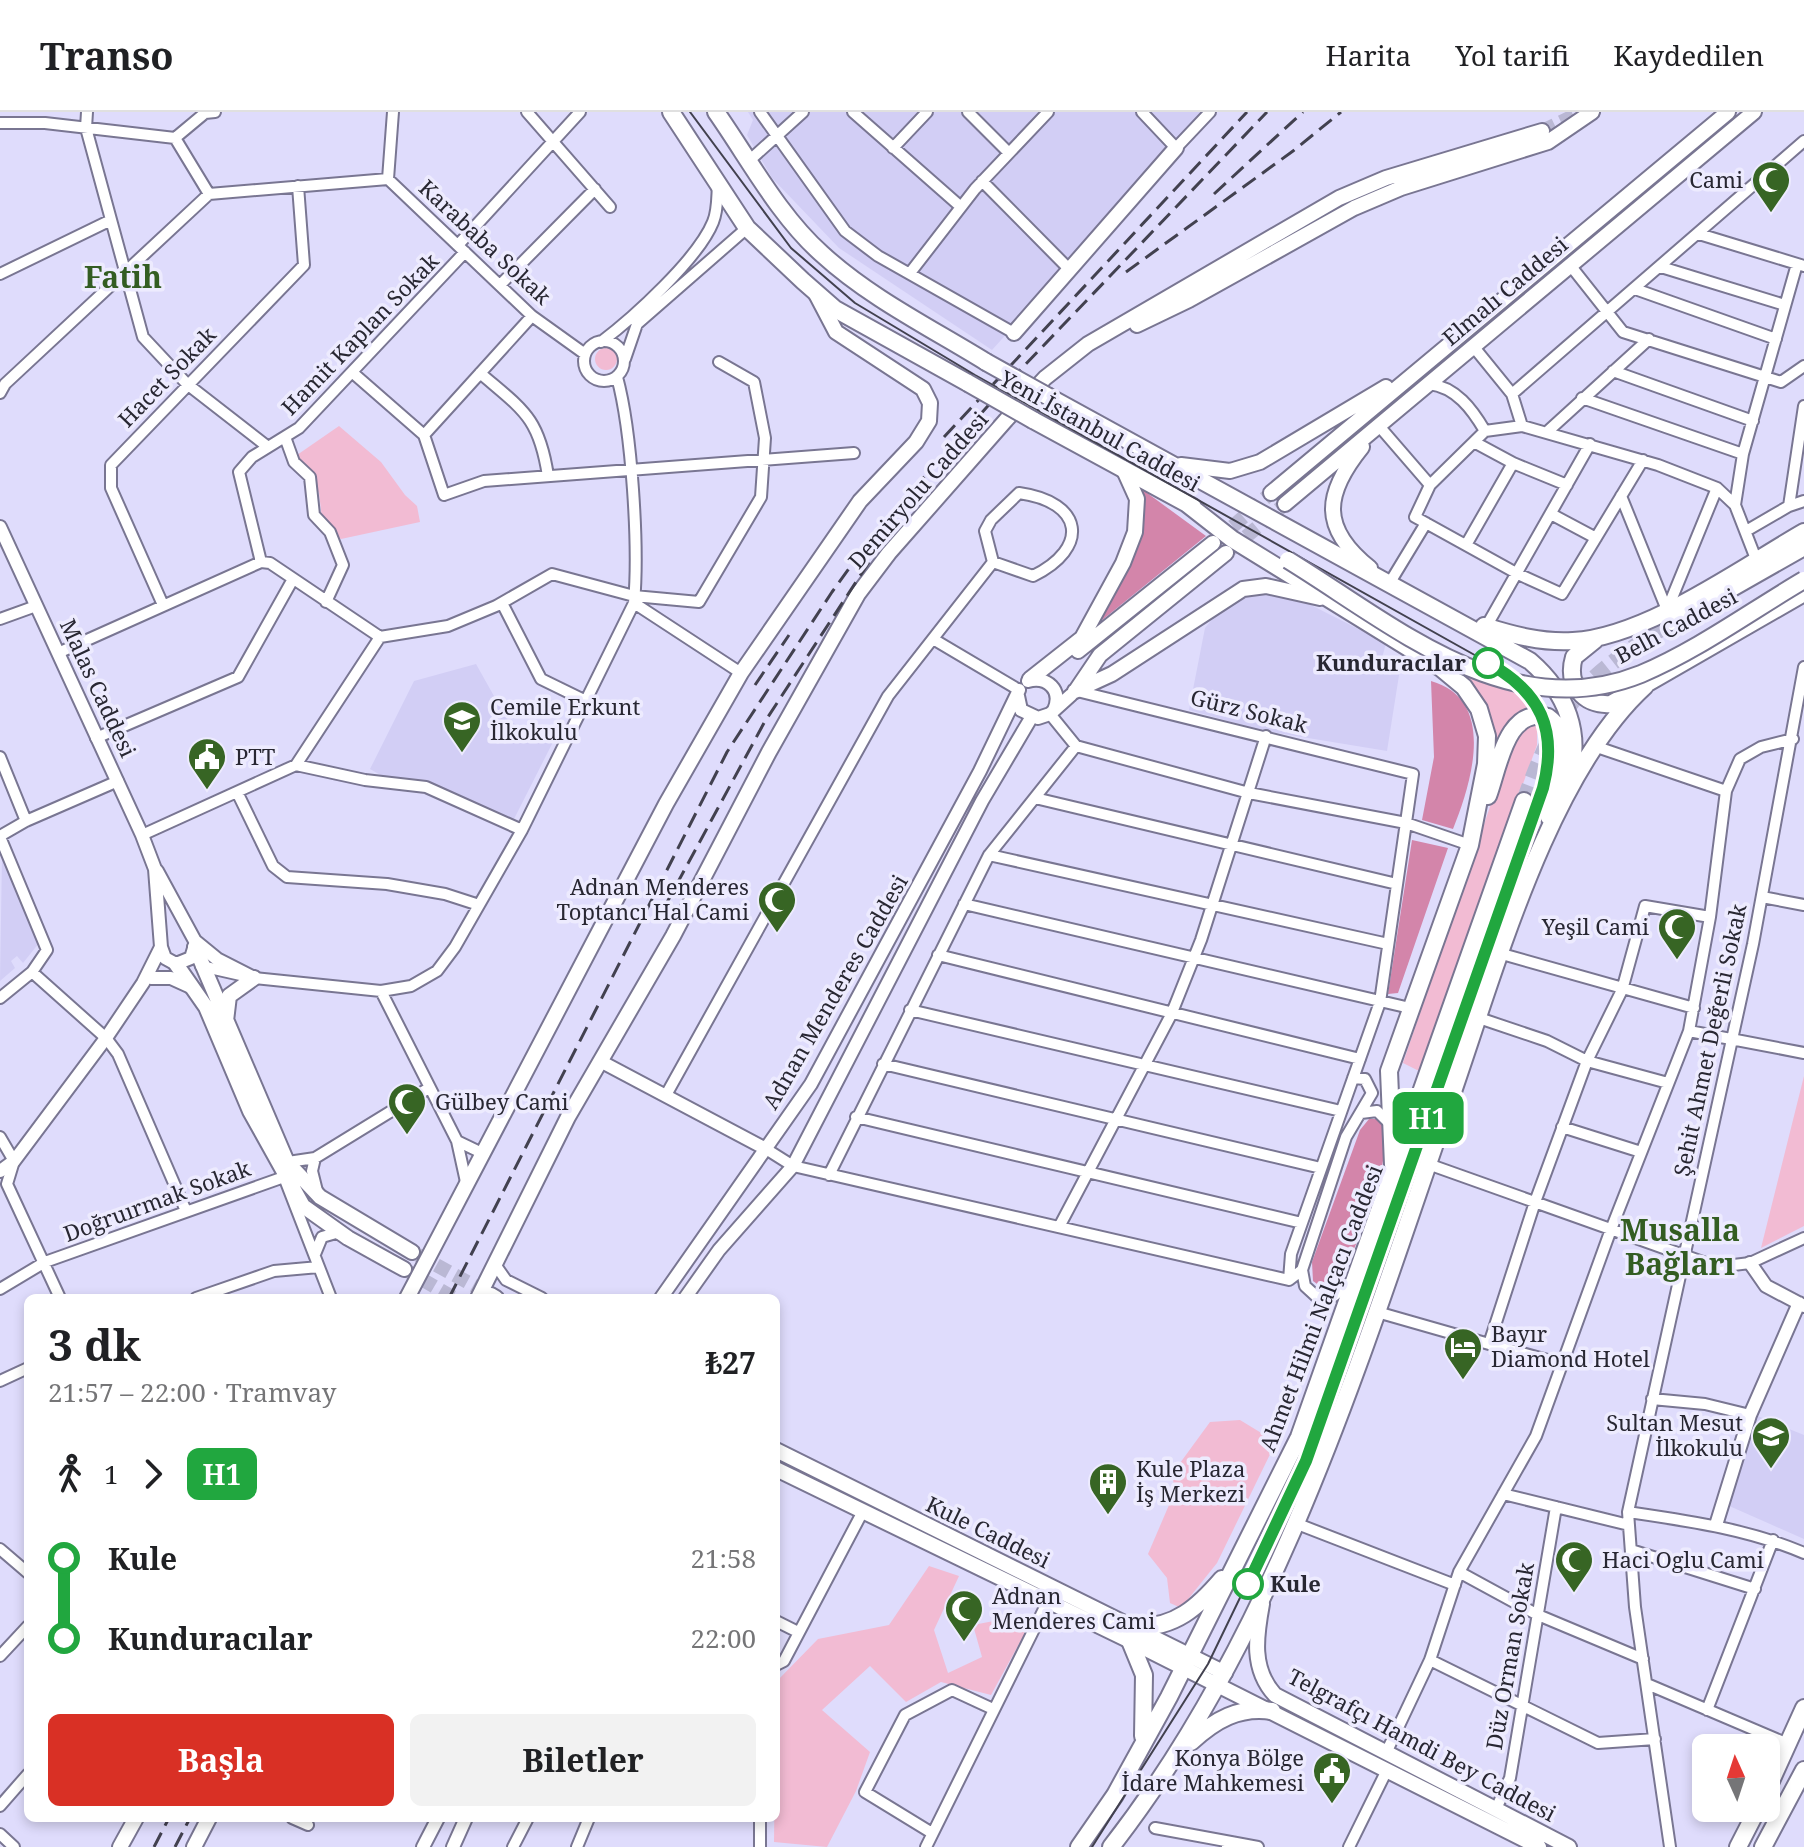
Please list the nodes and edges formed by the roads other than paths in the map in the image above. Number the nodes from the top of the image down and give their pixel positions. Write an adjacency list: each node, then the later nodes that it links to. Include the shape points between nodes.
1 (87, 112): 20 (street)
2 (215, 112): 23 (street, via 205,113)
3 (393, 112): 30 (street)
4 (527, 112): 24 (street)
5 (580, 112): 24 (street, Hamit Kaplan Sokak)
6 (716, 112): 29 (main road, Yeni İstanbul Caddesi)
7 (760, 112): 22 (street)
8 (803, 112): 22 (street)
9 (853, 112): 26 (street)
10 (927, 112): 26 (street)
11 (968, 112): 28 (street)
12 (1048, 112): 28 (street)
13 (1142, 112): 27 (street)
14 (1210, 112): 27 (street)
15 (1592, 112): 59 (main road, via 1548,142 1354,208 1171,310)
16 (1728, 112): 64 (main road, Elmalı Caddesi)
17 (1754, 112): 42 (main road, Elmalı Caddesi)
18 (673, 116): 32 (main road, Yeni İstanbul Caddesi)
19 (0, 123): 20 (street)
20 (86, 128): 23 (street); 38 (street)
21 (1542, 131): 59 (main road, Demiryolu Caddesi, via 1347,194)
22 (777, 136): 29 (street); 47 (street, via 845,231)
23 (175, 138): 35 (street)
24 (554, 139): 34 (street); 41 (street, Hamit Kaplan Sokak)
25 (1804, 141): 40 (street)
26 (893, 148): 37 (street)
27 (1176, 148): 45 (main road)
28 (1009, 153): 31 (street)
29 (750, 160): 91 (main road, Yeni İstanbul Caddesi, bridge, via 794,225 859,285)
30 (388, 179): 33 (street, Karababa Sokak); 41 (street, Karababa Sokak)
31 (982, 181): 37 (street); 45 (street)
32 (718, 182): 39 (main road, Yeni İstanbul Caddesi); 58 (street, via 713,222 702,239 632,318)
33 (298, 186): 35 (street, Karababa Sokak); 71 (street, Hacet Sokak, via 304,265)
34 (595, 189): 36 (street); 49 (street)
35 (209, 194): 46 (street)
36 (610, 207)
37 (961, 207): 47 (street)
38 (111, 220): 46 (street); 48 (street)
39 (747, 228): 51 (main road, Yeni İstanbul Caddesi); 62 (street, via 637,324)
40 (1699, 234): 43 (street); 44 (street)
41 (461, 248): 49 (street, Karababa Sokak); 67 (street, Hamit Kaplan Sokak)
42 (1570, 265): 53 (street); 60 (main road, Elmalı Caddesi)
43 (1800, 265): 52 (street)
44 (1661, 267): 50 (street); 52 (street)
45 (1070, 270): 55 (main road)
46 (125, 271): 71 (street, via 143,337); 73 (street)
47 (910, 273): 55 (street)
48 (0, 274)
49 (500, 285): 54 (street, Karababa Sokak)
50 (1635, 289): 53 (street); 57 (street)
51 (815, 292): 93 (main road, Yeni İstanbul Caddesi, bridge, via 835,309); 139 (main road, Demiryolu Caddesi, via 836,332 923,389 930,403 929,421 851,516)
52 (1785, 305): 57 (street)
53 (1608, 312): 56 (street, via 1623,332); 74 (street)
54 (532, 316): 61 (street, Karababa Sokak); 68 (street)
55 (1014, 333)
56 (1649, 339): 66 (street); 70 (street)
57 (1776, 339): 70 (street)
58 (601, 342): 61 (street); 62 (street, via 614,344)
59 (1088, 344): 205 (main road, Demiryolu Caddesi, via 1045,378 858,594)
60 (1473, 346): 72 (main road, Elmalı Caddesi); 74 (street)
61 (585, 354): 69 (street, via 585,368 594,379)
62 (625, 359): 69 (street)
63 (719, 362): 90 (street, via 754,382)
64 (1420, 366): 91 (main road, via 1260,462 1230,471); 99 (main road, Elmalı Caddesi)
65 (1804, 366): 70 (street, via 1781,382)
66 (1613, 371): 75 (street); 77 (street)
67 (353, 373): 82 (street); 83 (street, Hamit Kaplan Sokak)
68 (480, 373): 82 (street); 95 (street, via 528,415 541,437)
69 (617, 377): 94 (street)
70 (1765, 377): 77 (street)
71 (187, 384): 86 (street); 128 (street, Hacet Sokak, via 111,465 111,488)
72 (1429, 384): 78 (main road, Elmalı Caddesi); 80 (street, via 1446,386)
73 (0, 393)
74 (1512, 394): 79 (street)
75 (1582, 398): 81 (street); 88 (street)
76 (1804, 406): 105 (street)
77 (1753, 421): 88 (street)
78 (1379, 426): 96 (street); 103 (main road, Elmalı Caddesi); 122 (main road, via 1338,483 1331,511 1344,543)
79 (1522, 426): 80 (street); 81 (street)
80 (1485, 431): 84 (street)
81 (1547, 432): 85 (street)
82 (424, 435): 95 (street, via 444,495 484,481)
83 (285, 437): 86 (street, Hamit Kaplan Sokak); 126 (street, via 294,462 310,477 314,515 330,532 343,565)
84 (1474, 442): 92 (street); 96 (street)
85 (1590, 444): 89 (street); 97 (street)
86 (268, 447): 117 (street, Hamit Kaplan Sokak, via 239,472)
87 (854, 453): 90 (street)
88 (1743, 454): 104 (street)
89 (1643, 460): 98 (street); 100 (street)
90 (764, 462): 94 (street); 124 (street, via 761,497 699,602)
91 (1168, 462): 122 (main road, Yeni İstanbul Caddesi)
92 (1513, 463): 97 (street); 113 (street)
93 (1123, 468): 102 (main road, Yeni İstanbul Caddesi); 140 (main road, via 1137,499 1135,532 1123,563 1082,638)
94 (629, 470): 95 (street); 124 (street)
95 (548, 476)
96 (1430, 485): 107 (street, via 1415,517)
97 (1567, 485): 106 (street)
98 (1717, 488): 104 (street); 131 (street)
99 (1271, 493)
100 (1621, 496): 111 (street); 131 (street)
101 (1804, 501): 105 (street)
102 (1186, 503): 125 (main road); 142 (main road, Yeni İstanbul Caddesi, bridge, via 1465,668 1508,684)
103 (1285, 504)
104 (1735, 505): 109 (street)
105 (1789, 506): 109 (street)
106 (1551, 514): 111 (street); 119 (street)
107 (1426, 523): 113 (street); 122 (street)
108 (0, 527): 129 (street, Malas Caddesi)
109 (1746, 531): 116 (street)
110 (1804, 532): 116 (main road, Belh Caddesi)
111 (1596, 538): 119 (street, via 1562,594)
112 (1213, 543): 140 (main road, via 1082,648)
113 (1466, 545): 119 (street)
114 (1804, 547): 131 (main road, Belh Caddesi)
115 (1226, 553): 143 (main road, via 1100,655)
116 (1756, 559): 131 (main road, Belh Caddesi)
117 (261, 562): 120 (street); 128 (street)
118 (993, 562): 118 (street, via 985,531 1019,493 1041,496 1071,516 1074,525 1066,549 1054,566 1033,576); 136 (street)
119 (1518, 574): 133 (street)
120 (293, 579): 126 (street); 149 (street, via 238,677)
121 (1804, 580): 142 (main road, Belh Caddesi, bridge, via 1652,668 1610,684)
122 (1389, 584): 130 (main road, Yeni İstanbul Caddesi)
123 (1804, 593): 141 (main road, Belh Caddesi)
124 (634, 600): 127 (street, via 552,574); 139 (street); 144 (street)
125 (1329, 600): 143 (main road, via 1266,586 1243,589 1112,674); 168 (main road, via 1441,668 1479,709 1487,750)
126 (326, 602): 134 (street)
127 (502, 603): 134 (street, via 448,626); 144 (street, via 541,679)
128 (163, 605): 137 (street)
129 (36, 606): 132 (street); 137 (street, Malas Caddesi)
130 (1448, 614): 133 (main road); 166 (main road, via 1530,661 1553,686 1569,716 1574,735 1571,767)
131 (1670, 616): 135 (main road, Belh Caddesi)
132 (0, 619)
133 (1486, 627): 135 (main road, via 1549,642)
134 (380, 637): 154 (street)
135 (1600, 637): 141 (main road, via 1574,657 1572,679 1582,695 1592,703 1611,704)
136 (933, 639): 140 (street); 212 (street, via 888,696)
137 (58, 653): 149 (street, Malas Caddesi)
138 (1804, 667): 146 (street, Şehit Ahmet Değerli Sokak)
139 (741, 673): 223 (main road, Demiryolu Caddesi, via 666,804)
140 (1024, 685): 145 (street, via 1042,680 1053,687 1057,699); 147 (street, via 1018,704); 221 (street, Adnan Menderes Caddesi, via 811,1084)
141 (1645, 686): 152 (main road, via 1618,711)
142 (1563, 690)
143 (1073, 693): 145 (street); 148 (street, Gürz Sokak)
144 (584, 700): 163 (street)
145 (1052, 712): 147 (street); 151 (street)
146 (1801, 713): 150 (street, Şehit Ahmet Değerli Sokak)
147 (1031, 718): 227 (street, Adnan Menderes Caddesi, via 982,801)
148 (1266, 736): 157 (street); 162 (street, Gürz Sokak, via 1413,774)
149 (96, 738): 155 (street, Malas Caddesi)
150 (1793, 739): 156 (street, via 1740,759); 172 (street, Şehit Ahmet Değerli Sokak)
151 (1076, 746): 157 (street); 159 (street)
152 (1594, 746): 156 (street); 166 (main road)
153 (0, 757): 161 (street)
154 (296, 765): 158 (street); 163 (street, via 426,787)
155 (118, 781): 161 (street); 164 (street, Malas Caddesi)
156 (1726, 791): 177 (street)
157 (1249, 793): 162 (street); 167 (street)
158 (238, 794): 164 (street); 175 (street, via 273,866 287,877 387,884)
159 (1035, 798): 167 (street); 169 (street)
160 (1524, 801): 234 (main road, Ahmet Hilmi Nalçacı Caddesi)
161 (26, 821): 165 (street)
162 (1406, 823): 168 (street); 171 (street)
163 (522, 830): 175 (street)
164 (142, 835): 170 (street, Malas Caddesi)
165 (0, 837): 186 (street, via 47,950)
166 (1545, 839): 168 (main road, via 1565,742 1554,721 1536,715 1514,727); 181 (main road)
167 (1232, 845): 171 (street); 173 (street)
168 (1470, 845): 194 (main road)
169 (989, 855): 173 (street); 174 (street)
170 (155, 869): 178 (street); 179 (street)
171 (1397, 884): 180 (street)
172 (1762, 897): 176 (street); 202 (street, Şehit Ahmet Değerli Sokak)
173 (1214, 902): 180 (street); 183 (street)
174 (964, 904): 182 (street); 183 (street)
175 (479, 905): 191 (street, via 437,971 411,986)
176 (1804, 905)
177 (1710, 917): 190 (street, via 1645,906); 195 (street)
178 (193, 940): 179 (street, via 172,930); 184 (street, via 191,958); 185 (main road); 187 (street)
179 (161, 944): 184 (street, via 165,958); 188 (street)
180 (1388, 944): 193 (street)
181 (1502, 954): 190 (street); 198 (main road)
182 (938, 955): 196 (street); 197 (street)
183 (1194, 959): 193 (street); 197 (street)
184 (174, 964): 188 (street); 189 (main road)
185 (201, 966): 187 (street); 199 (main road)
186 (32, 972): 192 (street); 201 (street)
187 (254, 978): 191 (street); 199 (main road, via 229,996)
188 (147, 981): 189 (street, via 171,978); 201 (street)
189 (193, 988): 229 (main road, via 219,1033 250,1111)
190 (1622, 990): 195 (street); 206 (street)
191 (381, 991): 211 (street)
192 (0, 998)
193 (1380, 1002): 194 (street); 204 (street)
194 (1410, 1008): 217 (main road, via 1389,1071)
195 (1694, 1008): 200 (street)
196 (910, 1010): 207 (street); 208 (street)
197 (1171, 1015): 204 (street); 208 (street)
198 (1479, 1018): 206 (street); 226 (main road)
199 (226, 1025): 229 (main road)
200 (1689, 1031): 202 (street); 210 (street)
201 (106, 1038): 225 (street); 237 (street, via 118,1054)
202 (1731, 1041): 203 (street); 244 (street, Şehit Ahmet Değerli Sokak)
203 (1804, 1053)
204 (1360, 1059): 209 (street)
205 (600, 1061): 212 (street); 247 (main road, Demiryolu Caddesi)
206 (1587, 1061): 210 (street); 218 (street)
207 (883, 1064): 215 (street); 216 (street)
208 (1145, 1065): 213 (street); 216 (street)
209 (1353, 1078): 213 (street); 214 (street, via 1365,1079 1372,1087)
210 (1668, 1083): 222 (street)
211 (429, 1088): 220 (street); 224 (street)
212 (666, 1095): 221 (street)
213 (1341, 1111): 228 (street)
214 (1359, 1114): 217 (street, via 1377,1111); 251 (street)
215 (856, 1117): 231 (street); 232 (street)
216 (1116, 1118): 228 (street); 231 (street)
217 (1392, 1127): 234 (main road)
218 (1562, 1127): 222 (street); 236 (street)
219 (0, 1137): 225 (street)
220 (457, 1141): 223 (street); 233 (street)
221 (766, 1149): 227 (street); 260 (street, Adnan Menderes Caddesi)
222 (1641, 1152): 240 (street)
223 (484, 1154): 233 (main road, Demiryolu Caddesi)
224 (315, 1158): 229 (street, Doğruırmak Sokak); 235 (street, via 312,1171)
225 (14, 1161): 230 (street); 246 (street, via 7,1184)
226 (1428, 1164): 236 (street); 263 (main road)
227 (793, 1166): 232 (street); 261 (street, Adnan Menderes Caddesi)
228 (1321, 1168): 238 (street)
229 (285, 1170): 235 (main road); 237 (street, Doğruırmak Sokak); 241 (main road, via 303,1206); 245 (street)
230 (0, 1171)
231 (1088, 1171): 238 (street); 239 (street)
232 (829, 1175): 239 (street)
233 (466, 1182): 257 (main road, Demiryolu Caddesi)
234 (1391, 1184): 249 (main road, Ahmet Hilmi Nalçacı Caddesi)
235 (320, 1197): 243 (main road)
236 (1535, 1202): 240 (street); 264 (street)
237 (186, 1211): 246 (street, Doğruırmak Sokak)
238 (1302, 1223): 252 (street)
239 (1059, 1227): 252 (street)
240 (1610, 1232): 244 (street); 265 (street)
241 (348, 1238): 245 (street, via 336,1233 322,1237 316,1245); 250 (main road)
242 (1804, 1238): 248 (street)
243 (412, 1252)
244 (1683, 1256): 248 (street, via 1717,1267); 268 (street, Şehit Ahmet Değerli Sokak)
245 (317, 1261): 255 (street); 256 (street)
246 (45, 1262): 253 (street, Doğruırmak Sokak); 254 (street)
247 (494, 1263): 258 (main road, Demiryolu Caddesi); 259 (street, via 506,1280)
248 (1750, 1263): 262 (street, via 1766,1286)
249 (1361, 1267): 251 (street, via 1341,1293 1327,1298 1311,1293); 283 (main road, Ahmet Hilmi Nalçacı Caddesi, via 1299,1437)
250 (404, 1269)
251 (1302, 1270): 252 (street)
252 (1289, 1280)
253 (0, 1289)
254 (58, 1294)
255 (208, 1294)
256 (329, 1294)
257 (409, 1294)
258 (489, 1294)
259 (534, 1294)
260 (664, 1294)
261 (688, 1294)
262 (1801, 1305): 269 (street)
263 (1377, 1312): 264 (street); 276 (main road)
264 (1489, 1344): 265 (street)
265 (1562, 1364): 272 (street, via 1536,1436)
266 (24, 1370): 267 (street)
267 (0, 1381)
268 (1652, 1399): 269 (street); 274 (street, Şehit Ahmet Değerli Sokak)
269 (1750, 1415): 278 (street)
270 (780, 1452): 294 (main road, Kule Caddesi)
271 (780, 1471): 275 (main road, Kule Caddesi)
272 (1503, 1494): 273 (street); 285 (street)
273 (1556, 1507): 277 (street); 290 (street, Düz Orman Sokak)
274 (1628, 1512): 277 (street, Şehit Ahmet Değerli Sokak); 278 (street)
275 (862, 1513): 289 (main road, Kule Caddesi); 293 (street)
276 (1295, 1523): 286 (main road); 287 (street)
277 (1629, 1525): 281 (street, Şehit Ahmet Değerli Sokak)
278 (1716, 1525): 279 (street)
279 (1773, 1540): 282 (street); 288 (street)
280 (0, 1549): 284 (street)
281 (1631, 1550): 288 (street); 296 (street, Şehit Ahmet Değerli Sokak)
282 (1804, 1553)
283 (1236, 1563): 294 (main road, via 1190,1612); 298 (main road, Ahmet Hilmi Nalçacı Caddesi)
284 (24, 1570)
285 (1459, 1572): 287 (street); 290 (street)
286 (1267, 1581): 300 (main road); 310 (main road, Telgrafçı Hamdi Bey Caddesi, via 1257,1656 1267,1687 1291,1705)
287 (1455, 1585): 297 (street)
288 (1755, 1589): 305 (street)
289 (1047, 1603): 294 (main road, Kule Caddesi); 304 (street)
290 (1538, 1615): 296 (street); 302 (street, Düz Orman Sokak)
291 (780, 1623): 293 (street)
292 (24, 1630): 295 (street)
293 (798, 1632): 299 (street)
294 (1133, 1634): 298 (main road, Kule Caddesi); 309 (main road, via 1146,1688)
295 (0, 1656)
296 (1643, 1659): 301 (street, Şehit Ahmet Değerli Sokak)
297 (1430, 1660): 302 (street); 310 (street)
298 (1187, 1662): 300 (main road, Kule Caddesi); 309 (main road, Ahmet Hilmi Nalçacı Caddesi)
299 (780, 1663)
300 (1221, 1679): 306 (main road, Telgrafçı Hamdi Bey Caddesi); 311 (main road)
301 (1647, 1684): 305 (street); 307 (street, Şehit Ahmet Değerli Sokak)
302 (1523, 1706): 307 (street, via 1598,1743); 317 (street, Düz Orman Sokak, via 1510,1778)
303 (1804, 1708): 308 (main road)
304 (993, 1709): 329 (street); 329 (street, via 952,1690 905,1715 865,1792)
305 (1707, 1710): 308 (street)
306 (1272, 1711): 311 (main road, via 1248,1710 1226,1717); 313 (main road, Telgrafçı Hamdi Bey Caddesi)
307 (1655, 1739): 347 (street, Şehit Ahmet Değerli Sokak)
308 (1788, 1744): 312 (main road)
309 (1142, 1746): 341 (main road, Ahmet Hilmi Nalçacı Caddesi)
310 (1386, 1753): 317 (main road, Telgrafçı Hamdi Bey Caddesi)
311 (1175, 1757): 342 (main road)
312 (1780, 1761)
313 (1387, 1770): 344 (street); 345 (main road, Telgrafçı Hamdi Bey Caddesi)
314 (1804, 1770): 349 (main road)
315 (24, 1779): 316 (street)
316 (0, 1806)
317 (1496, 1809): 346 (main road, Telgrafçı Hamdi Bey Caddesi)
318 (134, 1822): 333 (main road)
319 (207, 1822): 334 (main road)
320 (301, 1822): 327 (street)
321 (436, 1822): 335 (street)
322 (464, 1822): 336 (street)
323 (526, 1822): 337 (street)
324 (587, 1822): 338 (street)
325 (760, 1822): 339 (street)
326 (1751, 1822): 348 (main road)
327 (308, 1825)
328 (1155, 1828): 331 (street)
329 (932, 1833): 340 (street)
330 (0, 1834): 332 (street)
331 (1228, 1844): 343 (street)
332 (14, 1847)
333 (120, 1847)
334 (194, 1847)
335 (423, 1847)
336 (453, 1847)
337 (513, 1847)
338 (577, 1847)
339 (760, 1847)
340 (926, 1847)
341 (1079, 1847)
342 (1111, 1847)
343 (1258, 1847)
344 (1349, 1847)
345 (1539, 1847)
346 (1569, 1847)
347 (1670, 1847)
348 (1738, 1847)
349 (1763, 1847)

